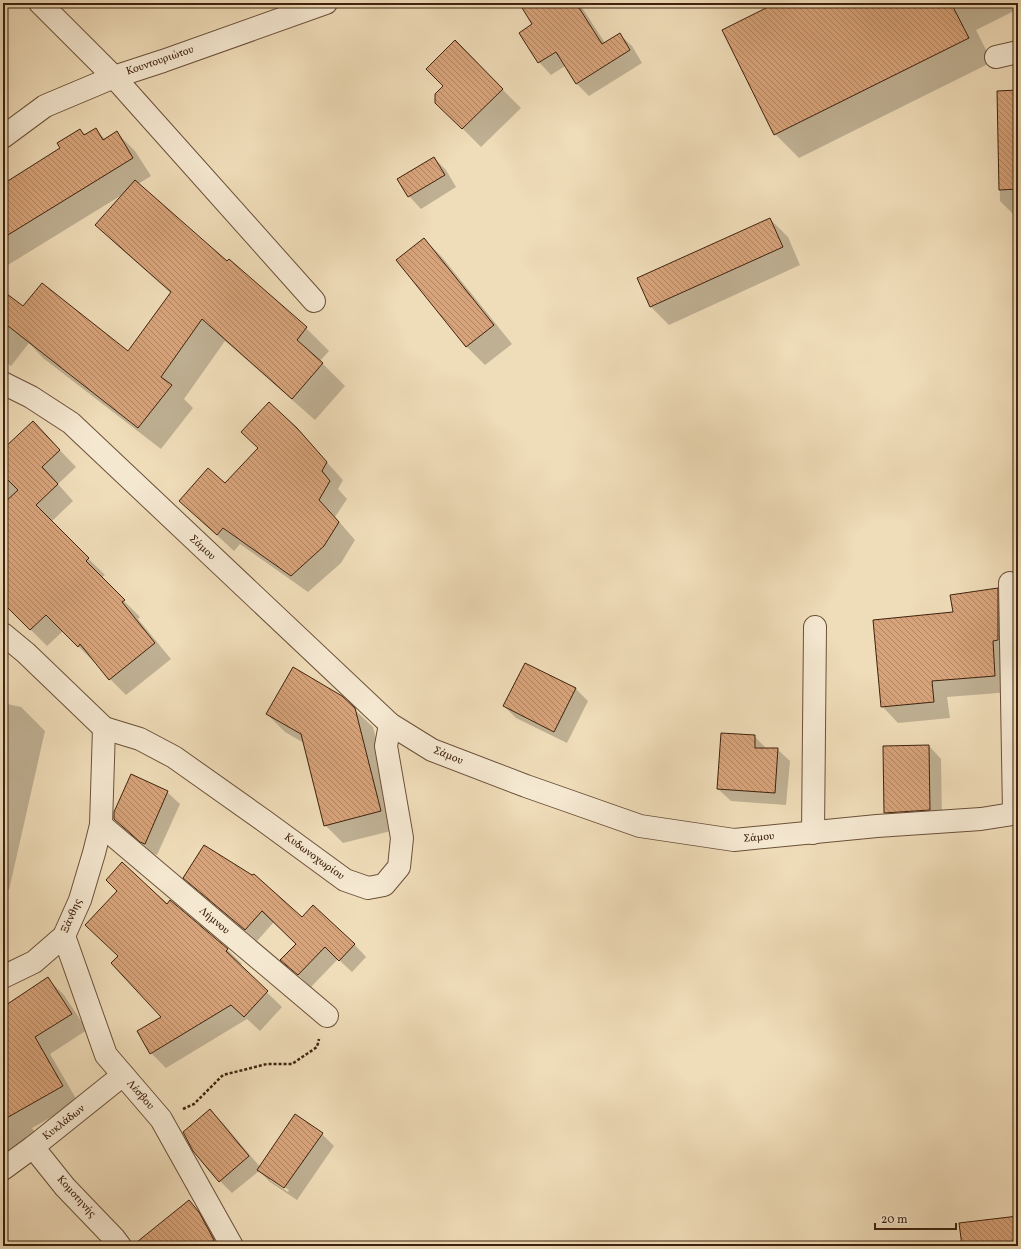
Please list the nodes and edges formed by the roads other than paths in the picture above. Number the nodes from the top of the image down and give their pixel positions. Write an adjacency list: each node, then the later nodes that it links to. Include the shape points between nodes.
1 (40, 3): 5 (street)
2 (326, 3): 5 (street, Κουντουριώτου)
3 (1018, 52): 4 (street)
4 (996, 57)
5 (114, 77): 6 (street, Κουντουριώτου, via 45,106); 7 (street)
6 (3, 137)
7 (314, 301)
8 (3, 383): 12 (street, Σάμου, via 31,396 71,423)
9 (1010, 583): 14 (street)
10 (815, 627): 16 (street)
11 (3, 634): 13 (street, Κυδωνοχωρίου)
12 (390, 724): 13 (street, Κυδωνοχωρίου, via 386,746 402,838 399,867 384,885 368,888 345,880 174,757 140,739); 16 (street, Σάμου, via 432,750 640,826 734,840)
13 (104, 728): 15 (street)
14 (1016, 813): 16 (street, Σάμου, via 982,819)
15 (100, 825): 17 (street, Ξάνθης, via 80,900); 19 (street, Λήμνου)
16 (813, 833)
17 (64, 936): 18 (street, Ξάνθης, via 34,962); 20 (street, Λέσβου, via 106,1055)
18 (3, 977)
19 (327, 1016)
20 (123, 1075): 21 (street, Κυκλάδων); 24 (street, Λέσβου, via 161,1119)
21 (33, 1147): 22 (street, Κυκλάδων); 23 (street, Κομοτηνής, via 65,1187)
22 (3, 1169)
23 (120, 1246)
24 (232, 1246)

